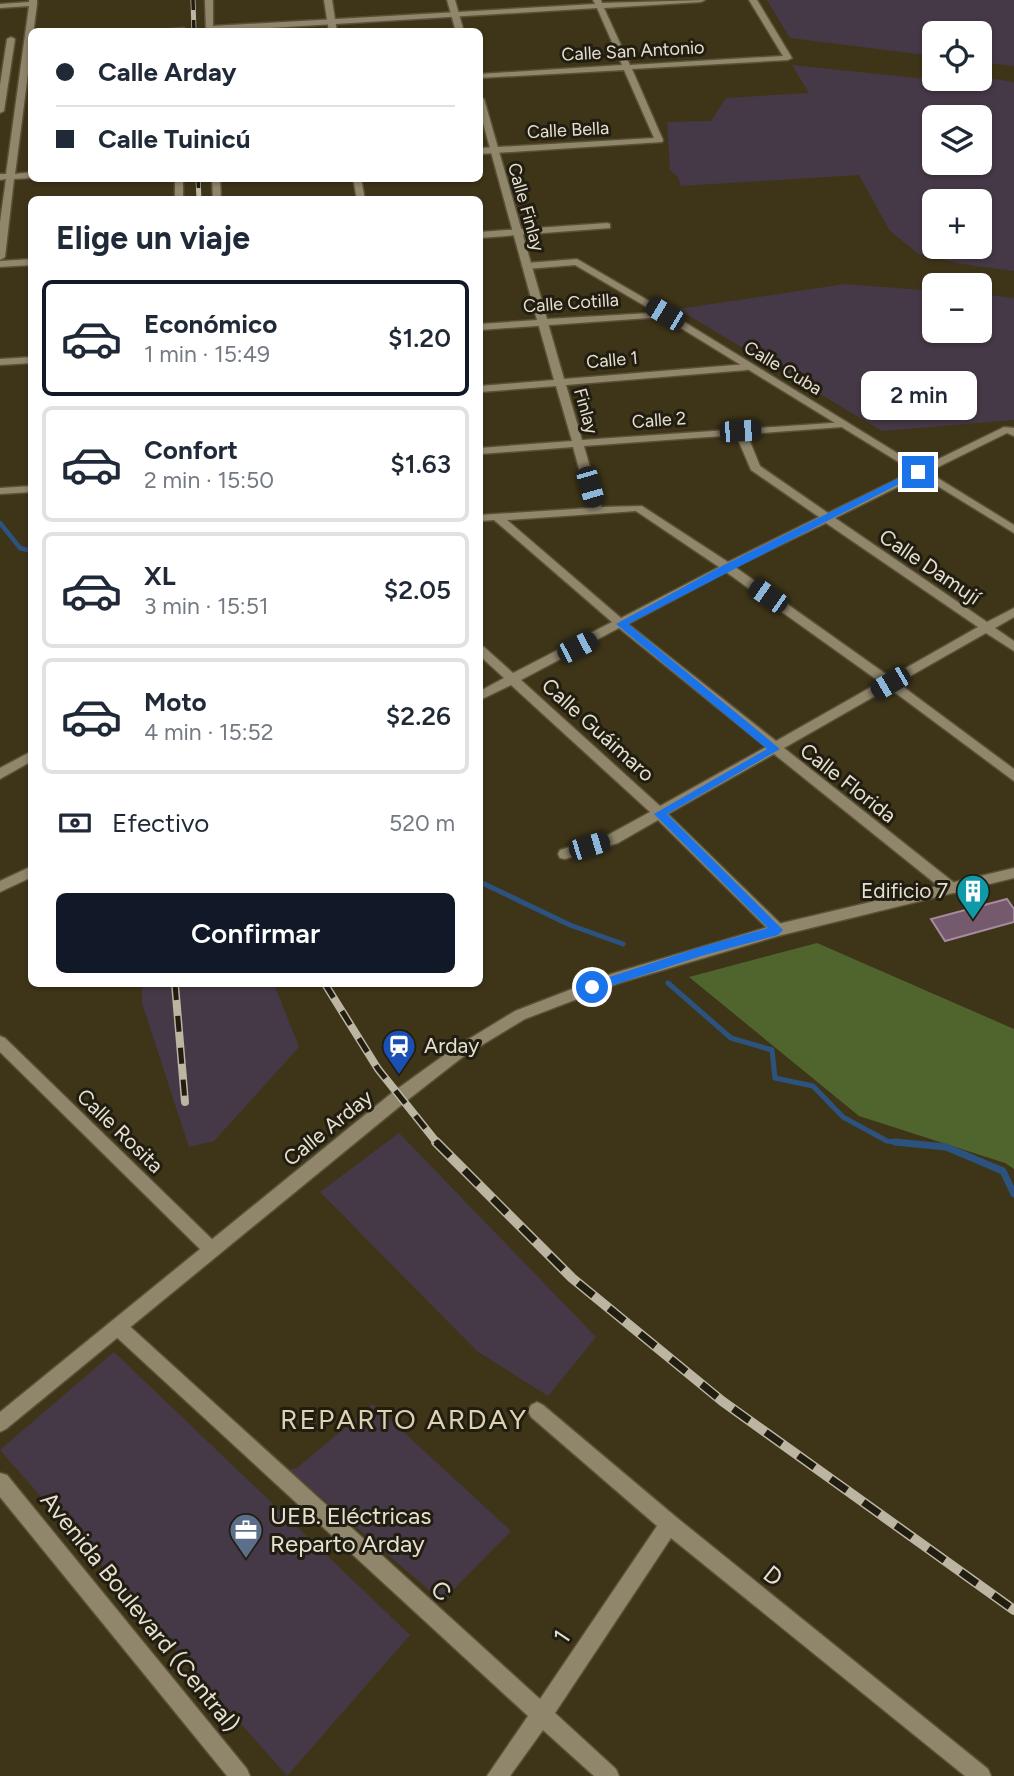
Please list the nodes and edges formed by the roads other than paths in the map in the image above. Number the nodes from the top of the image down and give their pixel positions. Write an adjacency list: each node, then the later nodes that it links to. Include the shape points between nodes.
1 (209, 0): 12 (street)
2 (328, 0): 10 (street)
3 (451, 0): 9 (street)
4 (701, 0): 7 (street)
5 (753, 0): 20 (street, Calle San Antonio, via 788,58)
6 (33, 2): 8 (street); 11 (street)
7 (599, 3): 9 (street); 20 (street)
8 (0, 6)
9 (455, 14): 10 (street); 15 (street)
10 (331, 21): 13 (street); 14 (street)
11 (31, 28)
12 (210, 28)
13 (237, 28)
14 (332, 28)
15 (459, 28)
16 (28, 38): 18 (street)
17 (0, 39): 18 (street)
18 (11, 39): 24 (street)
19 (28, 51): 23 (street)
20 (628, 67): 21 (street, Calle San Antonio); 26 (street, Calle Bella, via 659,140)
21 (483, 76)
22 (28, 101): 23 (street)
23 (20, 102): 24 (street); 29 (street)
24 (0, 105)
25 (483, 110): 26 (street, Calle Finlay)
26 (494, 150): 27 (street, Calle Bella); 31 (street, Calle Finlay)
27 (483, 151)
28 (28, 175): 29 (street)
29 (5, 177): 33 (street)
30 (607, 226): 31 (street)
31 (516, 233): 32 (street); 36 (street, Calle Finlay)
32 (483, 235)
33 (0, 257)
34 (28, 262): 35 (street)
35 (0, 264)
36 (527, 266): 37 (street, Calle Cuba, via 578,262); 38 (street, Calle Finlay)
37 (665, 314): 38 (street, Calle Cotilla); 42 (street, Calle Cuba)
38 (543, 323): 39 (street, Calle Cotilla); 43 (street, Finlay)
39 (483, 327)
40 (28, 360): 41 (street)
41 (0, 362)
42 (747, 367): 43 (street, Calle 1); 45 (street, Calle Cuba)
43 (560, 382): 44 (street, Calle 1); 48 (street, Finlay)
44 (483, 389)
45 (842, 424): 46 (street, Calle 2); 50 (street, Calle Cuba)
46 (740, 431): 48 (street, Calle 2); 56 (street, Calle Damují, via 755,468)
47 (1011, 431): 50 (street)
48 (577, 444): 49 (street, Calle 2); 53 (street, Finlay)
49 (483, 451)
50 (918, 472): 56 (street); 57 (street, Calle Cuba)
51 (28, 489): 52 (street)
52 (0, 491)
53 (596, 508): 54 (street); 58 (street, via 638,508)
54 (496, 516): 55 (street); 60 (street, Calle Florida)
55 (483, 518)
56 (825, 519): 58 (street); 61 (street, Calle Damují)
57 (1014, 530)
58 (727, 567): 60 (street); 65 (street)
59 (1014, 612): 61 (street)
60 (621, 624): 64 (street); 67 (street, Calle Florida)
61 (986, 628): 62 (street, Calle Damují); 65 (street)
62 (1014, 647)
63 (483, 653): 64 (street, Calle Guáimaro)
64 (511, 681): 66 (street); 71 (street, Calle Guáimaro)
65 (890, 683): 67 (street); 70 (street)
66 (483, 695)
67 (774, 749): 71 (street); 76 (street, Calle Florida)
68 (28, 757): 69 (street)
69 (0, 774)
70 (1014, 776)
71 (660, 814): 72 (street, via 613,839); 77 (street, Calle Guáimaro)
72 (565, 854)
73 (28, 873): 75 (street)
74 (1014, 873): 76 (street, Calle Arday)
75 (0, 887)
76 (952, 889): 77 (street, Calle Arday)
77 (778, 930): 79 (street, Calle Arday, via 616,978 520,1015 459,1052 399,1097)
78 (0, 1042): 79 (street, Calle Rosita)
79 (212, 1250): 80 (street, Calle Arday)
80 (118, 1327): 82 (street, Calle Arday); 85 (street, C)
81 (537, 1411): 84 (street, D)
82 (0, 1423)
83 (0, 1482): 86 (street, Avenida Boulevard (Central))
84 (669, 1524): 85 (street, 1); 89 (street, D)
85 (541, 1716): 87 (street, 1); 88 (street, C)
86 (240, 1776)
87 (497, 1776)
88 (609, 1776)
89 (981, 1776)

